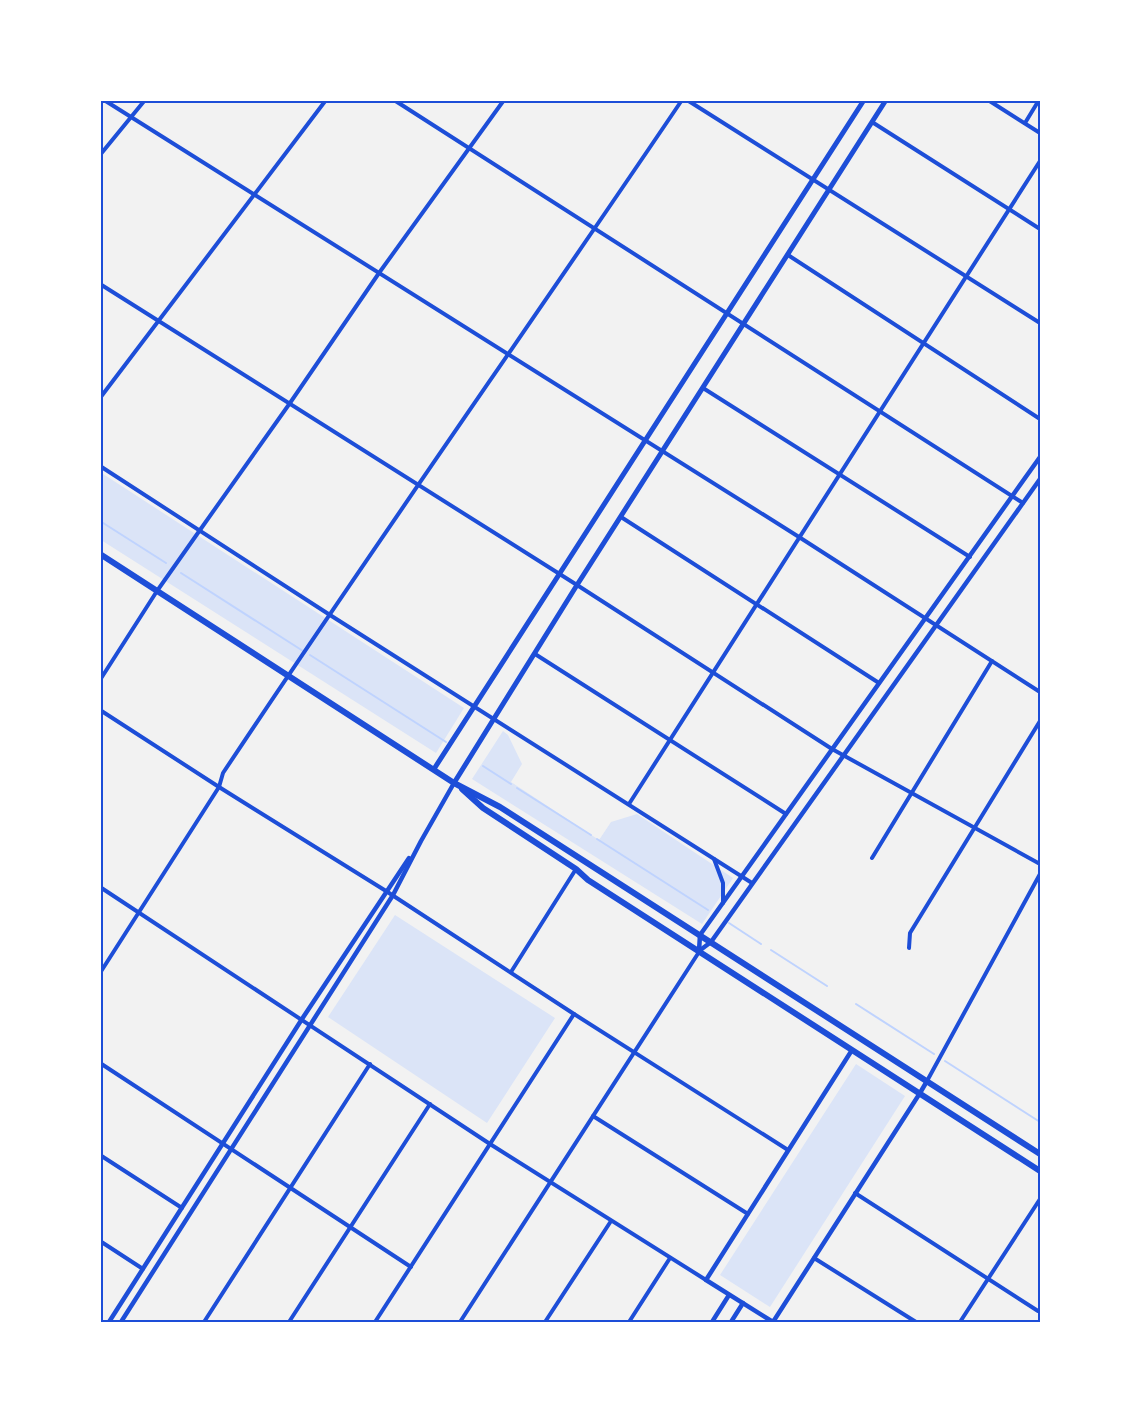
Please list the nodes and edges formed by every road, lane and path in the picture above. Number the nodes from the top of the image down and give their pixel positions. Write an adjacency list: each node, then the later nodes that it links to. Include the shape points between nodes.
1 (104, 100): 12 (street)
2 (145, 100): 12 (street)
3 (326, 100): 21 (street)
4 (394, 100): 16 (street)
5 (504, 100): 16 (street)
6 (682, 100): 23 (street)
7 (687, 100): 19 (street)
8 (864, 100): 19 (main road)
9 (885, 100): 13 (main road)
10 (988, 100): 14 (street)
11 (1039, 100): 14 (street)
12 (131, 117): 17 (street); 21 (street)
13 (872, 122): 20 (main road); 22 (street)
14 (1024, 123): 15 (street)
15 (1041, 133)
16 (470, 149): 23 (street); 26 (street)
17 (100, 155)
18 (1041, 161): 22 (street)
19 (813, 180): 20 (street); 29 (main road)
20 (828, 189): 25 (main road); 27 (street)
21 (254, 196): 26 (street); 30 (street)
22 (1010, 209): 24 (street); 27 (street)
23 (595, 229): 29 (street); 34 (street)
24 (1041, 229)
25 (788, 255): 32 (main road); 33 (street)
26 (379, 273): 34 (street); 37 (street)
27 (966, 276): 31 (street); 33 (street)
28 (100, 284): 30 (street)
29 (728, 314): 32 (street); 40 (main road)
30 (158, 321): 36 (street); 37 (street)
31 (1041, 323)
32 (743, 324): 35 (main road); 38 (street)
33 (924, 343): 38 (street); 39 (street)
34 (509, 354): 40 (street); 46 (street)
35 (703, 387): 41 (main road); 44 (street)
36 (100, 398)
37 (290, 404): 46 (street); 50 (street)
38 (880, 411): 44 (street); 47 (street)
39 (1041, 419)
40 (646, 441): 41 (street); 54 (main road)
41 (663, 451): 49 (main road); 51 (street)
42 (1041, 457): 47 (street)
43 (100, 466): 50 (street)
44 (840, 474): 51 (street); 53 (street)
45 (1041, 479): 48 (street)
46 (418, 484): 54 (street); 58 (street)
47 (1013, 496): 48 (street); 53 (street)
48 (1023, 503): 60 (street)
49 (621, 517): 55 (main road); 57 (street)
50 (200, 530): 56 (street); 58 (street)
51 (799, 537): 57 (street); 59 (street)
52 (100, 554): 56 (main road)
53 (970, 557): 59 (street)
54 (560, 574): 55 (street); 68 (main road)
55 (577, 585): 61 (main road); 63 (street)
56 (157, 591): 64 (main road); 65 (street)
57 (756, 605): 63 (street); 66 (street)
58 (330, 615): 64 (street); 68 (street)
59 (925, 619): 60 (street); 66 (street)
60 (936, 625): 62 (street); 74 (street)
61 (534, 653): 70 (main road); 72 (street)
62 (993, 662): 67 (street); 78 (street)
63 (713, 672): 72 (street); 73 (street)
64 (288, 675): 75 (main road); 77 (street, via 222,773)
65 (100, 680)
66 (879, 683): 73 (street)
67 (1041, 692)
68 (475, 707): 70 (street); 75 (main road)
69 (100, 710): 77 (street)
70 (493, 718): 76 (main road); 79 (street)
71 (1041, 721): 81 (street)
72 (670, 740): 79 (street); 80 (street)
73 (832, 749): 74 (street); 80 (street)
74 (844, 756): 78 (street); 89 (street)
75 (434, 769): 76 (main road)
76 (454, 783): 82 (street); 86 (main road, via 483,808); 95 (main road, via 500,807)
77 (219, 787): 91 (street); 94 (street)
78 (912, 793): 81 (street); 84 (street)
79 (629, 804): 83 (street)
80 (786, 814): 88 (street)
81 (974, 827): 85 (street); 97 (street, via 910,933)
82 (421, 841): 91 (street); 92 (street)
83 (714, 858): 88 (street); 93 (street, via 723,883)
84 (872, 858)
85 (1041, 864)
86 (576, 869): 98 (main road); 99 (street)
87 (1041, 874): 108 (street)
88 (741, 876): 89 (street); 93 (street)
89 (752, 883): 96 (street)
90 (100, 887): 94 (street)
91 (386, 891): 92 (street); 102 (street)
92 (393, 896): 99 (street); 103 (street)
93 (723, 903): 95 (street)
94 (139, 912): 100 (street); 102 (street)
95 (700, 935): 96 (main road); 98 (street)
96 (711, 942): 98 (street); 108 (main road)
97 (909, 948)
98 (699, 951): 104 (main road); 105 (street)
99 (511, 972): 101 (street)
100 (100, 973)
101 (574, 1014): 105 (street); 113 (street)
102 (302, 1019): 103 (street); 112 (street)
103 (311, 1025): 107 (street); 114 (street)
104 (852, 1050): 109 (main road); 115 (street)
105 (634, 1052): 111 (street); 115 (street)
106 (100, 1063): 112 (street)
107 (369, 1064): 110 (street); 120 (street)
108 (927, 1081): 109 (street); 116 (main road)
109 (920, 1094): 118 (main road); 121 (street)
110 (430, 1104): 113 (street); 126 (street)
111 (592, 1116): 119 (street); 124 (street)
112 (223, 1143): 114 (street); 123 (street)
113 (490, 1144): 119 (street); 130 (street)
114 (232, 1149): 120 (street); 139 (street)
115 (788, 1150): 124 (street)
116 (1041, 1154)
117 (100, 1155): 123 (street)
118 (1041, 1171)
119 (550, 1182): 125 (street); 143 (street)
120 (291, 1188): 126 (street); 140 (street)
121 (855, 1193): 129 (street); 132 (street)
122 (1041, 1199): 132 (street)
123 (182, 1208): 131 (street)
124 (748, 1214): 133 (street)
125 (611, 1221): 128 (street); 144 (street)
126 (351, 1227): 130 (street); 141 (street)
127 (100, 1241): 131 (street)
128 (670, 1258): 133 (street); 145 (street)
129 (814, 1258): 137 (street); 148 (street)
130 (411, 1267): 142 (street)
131 (143, 1269): 138 (street)
132 (987, 1279): 136 (street); 149 (street)
133 (706, 1280): 134 (street)
134 (729, 1295): 135 (street); 146 (street)
135 (743, 1304): 137 (street); 147 (street)
136 (1038, 1311)
137 (773, 1322)
138 (109, 1323)
139 (121, 1323)
140 (204, 1323)
141 (289, 1323)
142 (375, 1323)
143 (460, 1323)
144 (545, 1323)
145 (629, 1323)
146 (712, 1323)
147 (731, 1323)
148 (916, 1323)
149 (960, 1323)

